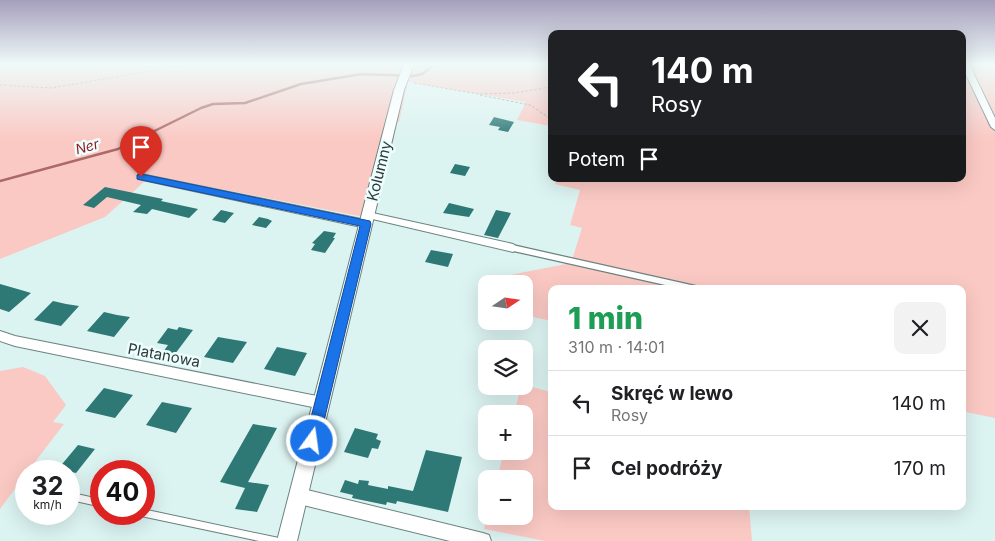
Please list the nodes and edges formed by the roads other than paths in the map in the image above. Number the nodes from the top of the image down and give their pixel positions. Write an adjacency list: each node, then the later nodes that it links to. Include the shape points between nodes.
1 (401, 89): 5 (street, Kolumny)
2 (977, 89): 3 (street)
3 (995, 127)
4 (141, 177): 5 (street)
5 (367, 220): 6 (street); 9 (street, Kolumny)
6 (513, 248): 7 (lane)
7 (678, 285)
8 (0, 336): 9 (street, Platanowa, via 15,342)
9 (322, 403): 10 (street, Kolumny)
10 (299, 496): 13 (street, Kolumny); 14 (street)
11 (155, 514): 12 (lane)
12 (276, 541)
13 (288, 541)
14 (483, 541)

